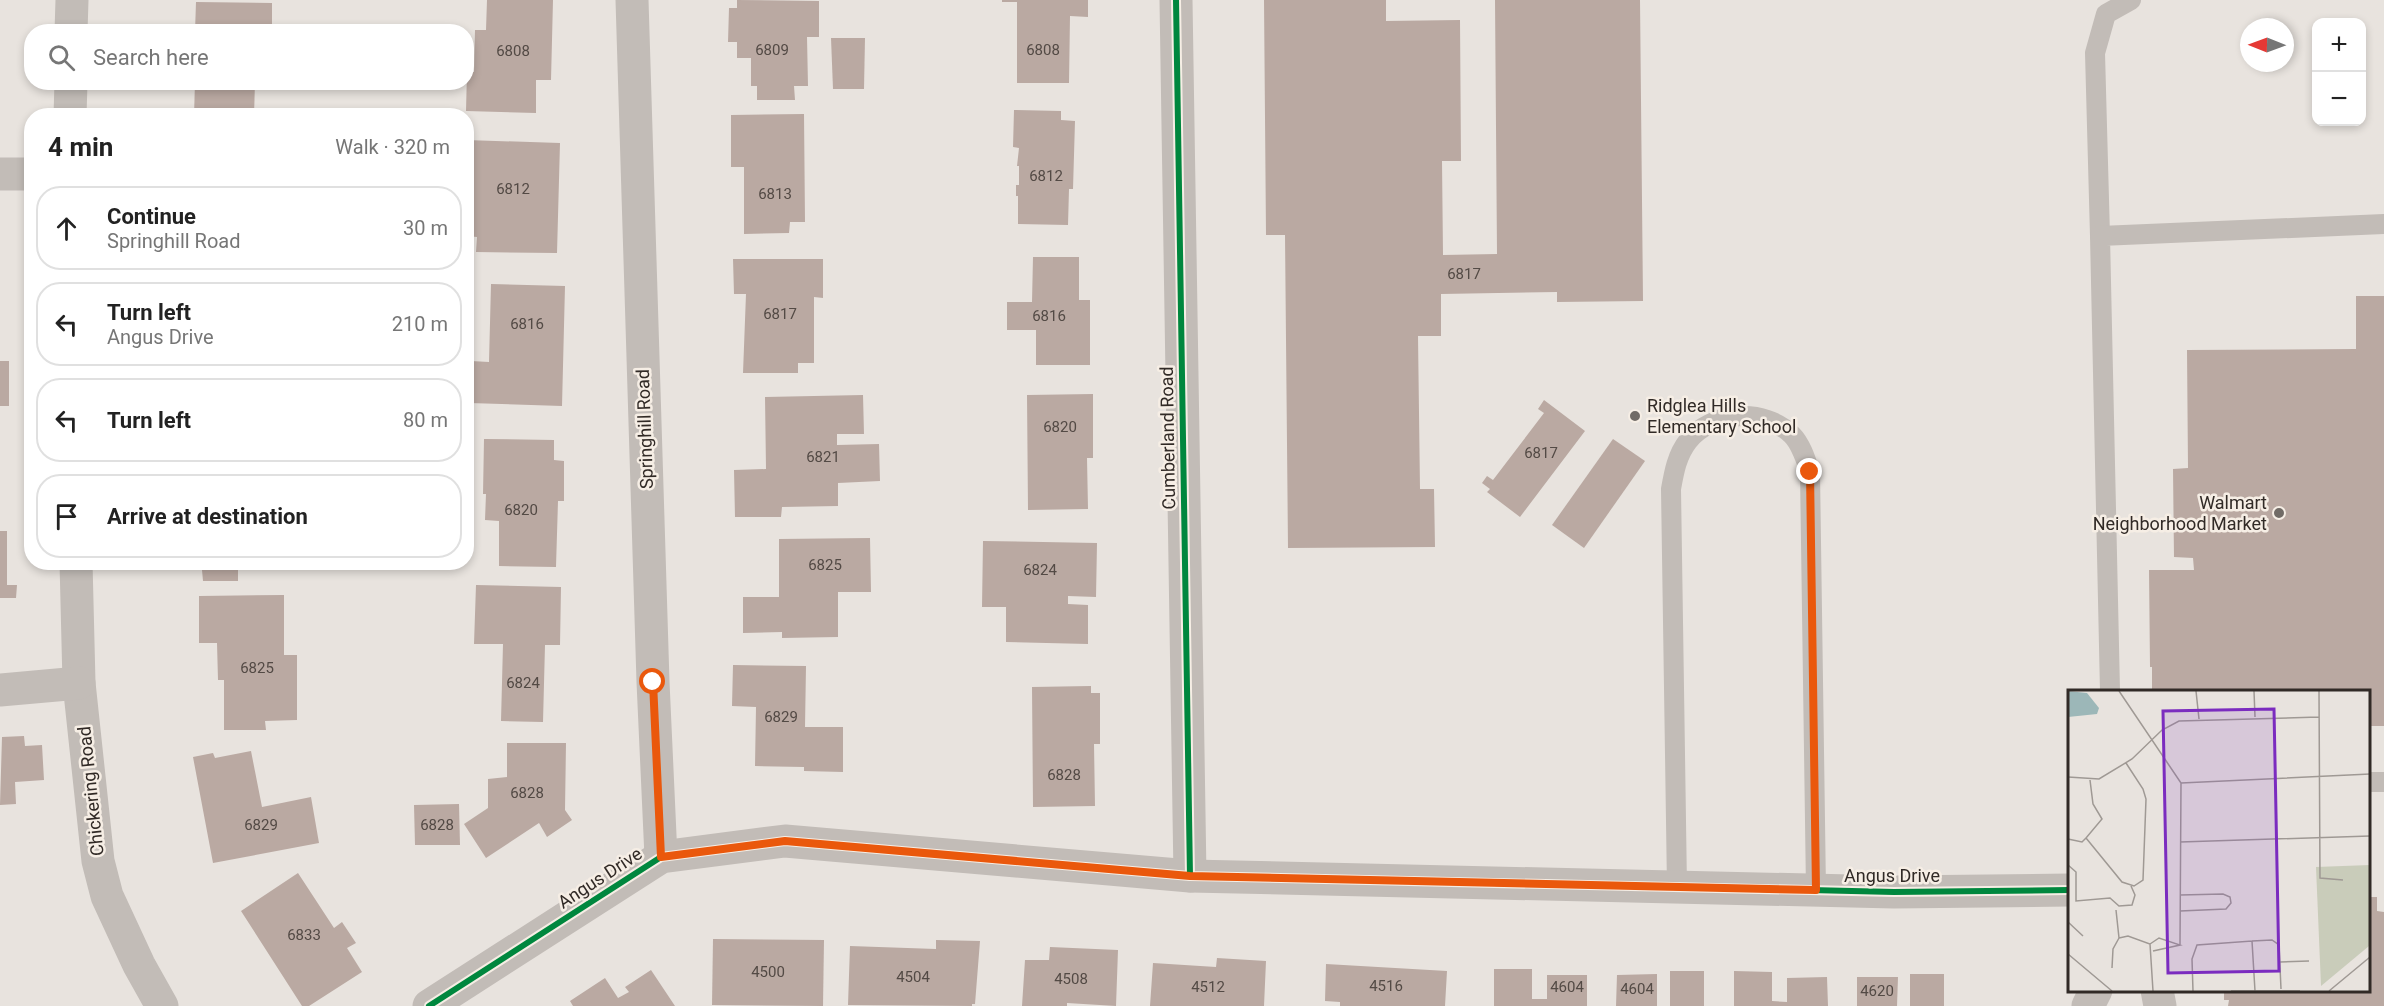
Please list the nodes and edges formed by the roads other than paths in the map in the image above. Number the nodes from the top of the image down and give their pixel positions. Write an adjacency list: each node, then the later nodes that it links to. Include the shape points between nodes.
1 (72, 0): 5 (street)
2 (632, 0): 16 (street, Springhill Road)
3 (1176, 0): 17 (street, Cumberland Road)
4 (2130, 0): 11 (lane, via 2106,14 2095,53)
5 (71, 24)
6 (71, 90): 7 (street)
7 (70, 108)
8 (0, 174): 9 (street)
9 (24, 174)
10 (2384, 224): 11 (lane)
11 (2100, 236): 15 (lane)
12 (76, 570): 13 (street, Chickering Road)
13 (79, 683): 14 (street); 23 (street, Chickering Road, via 98,861 106,896)
14 (0, 690)
15 (2110, 690)
16 (661, 857): 17 (street, Angus Drive, via 785,841); 24 (street, Angus Drive)
17 (1190, 876): 18 (street, Angus Drive)
18 (1677, 887): 19 (street, Angus Drive); 19 (lane, via 1671,489 1676,462 1702,426 1720,419 1757,417 1776,423 1792,435 1810,472)
19 (1816, 890): 20 (street, Angus Drive)
20 (2068, 890)
21 (2096, 991): 25 (street)
22 (2157, 991): 26 (street)
23 (162, 1006)
24 (429, 1006)
25 (2088, 1006)
26 (2160, 1006)

